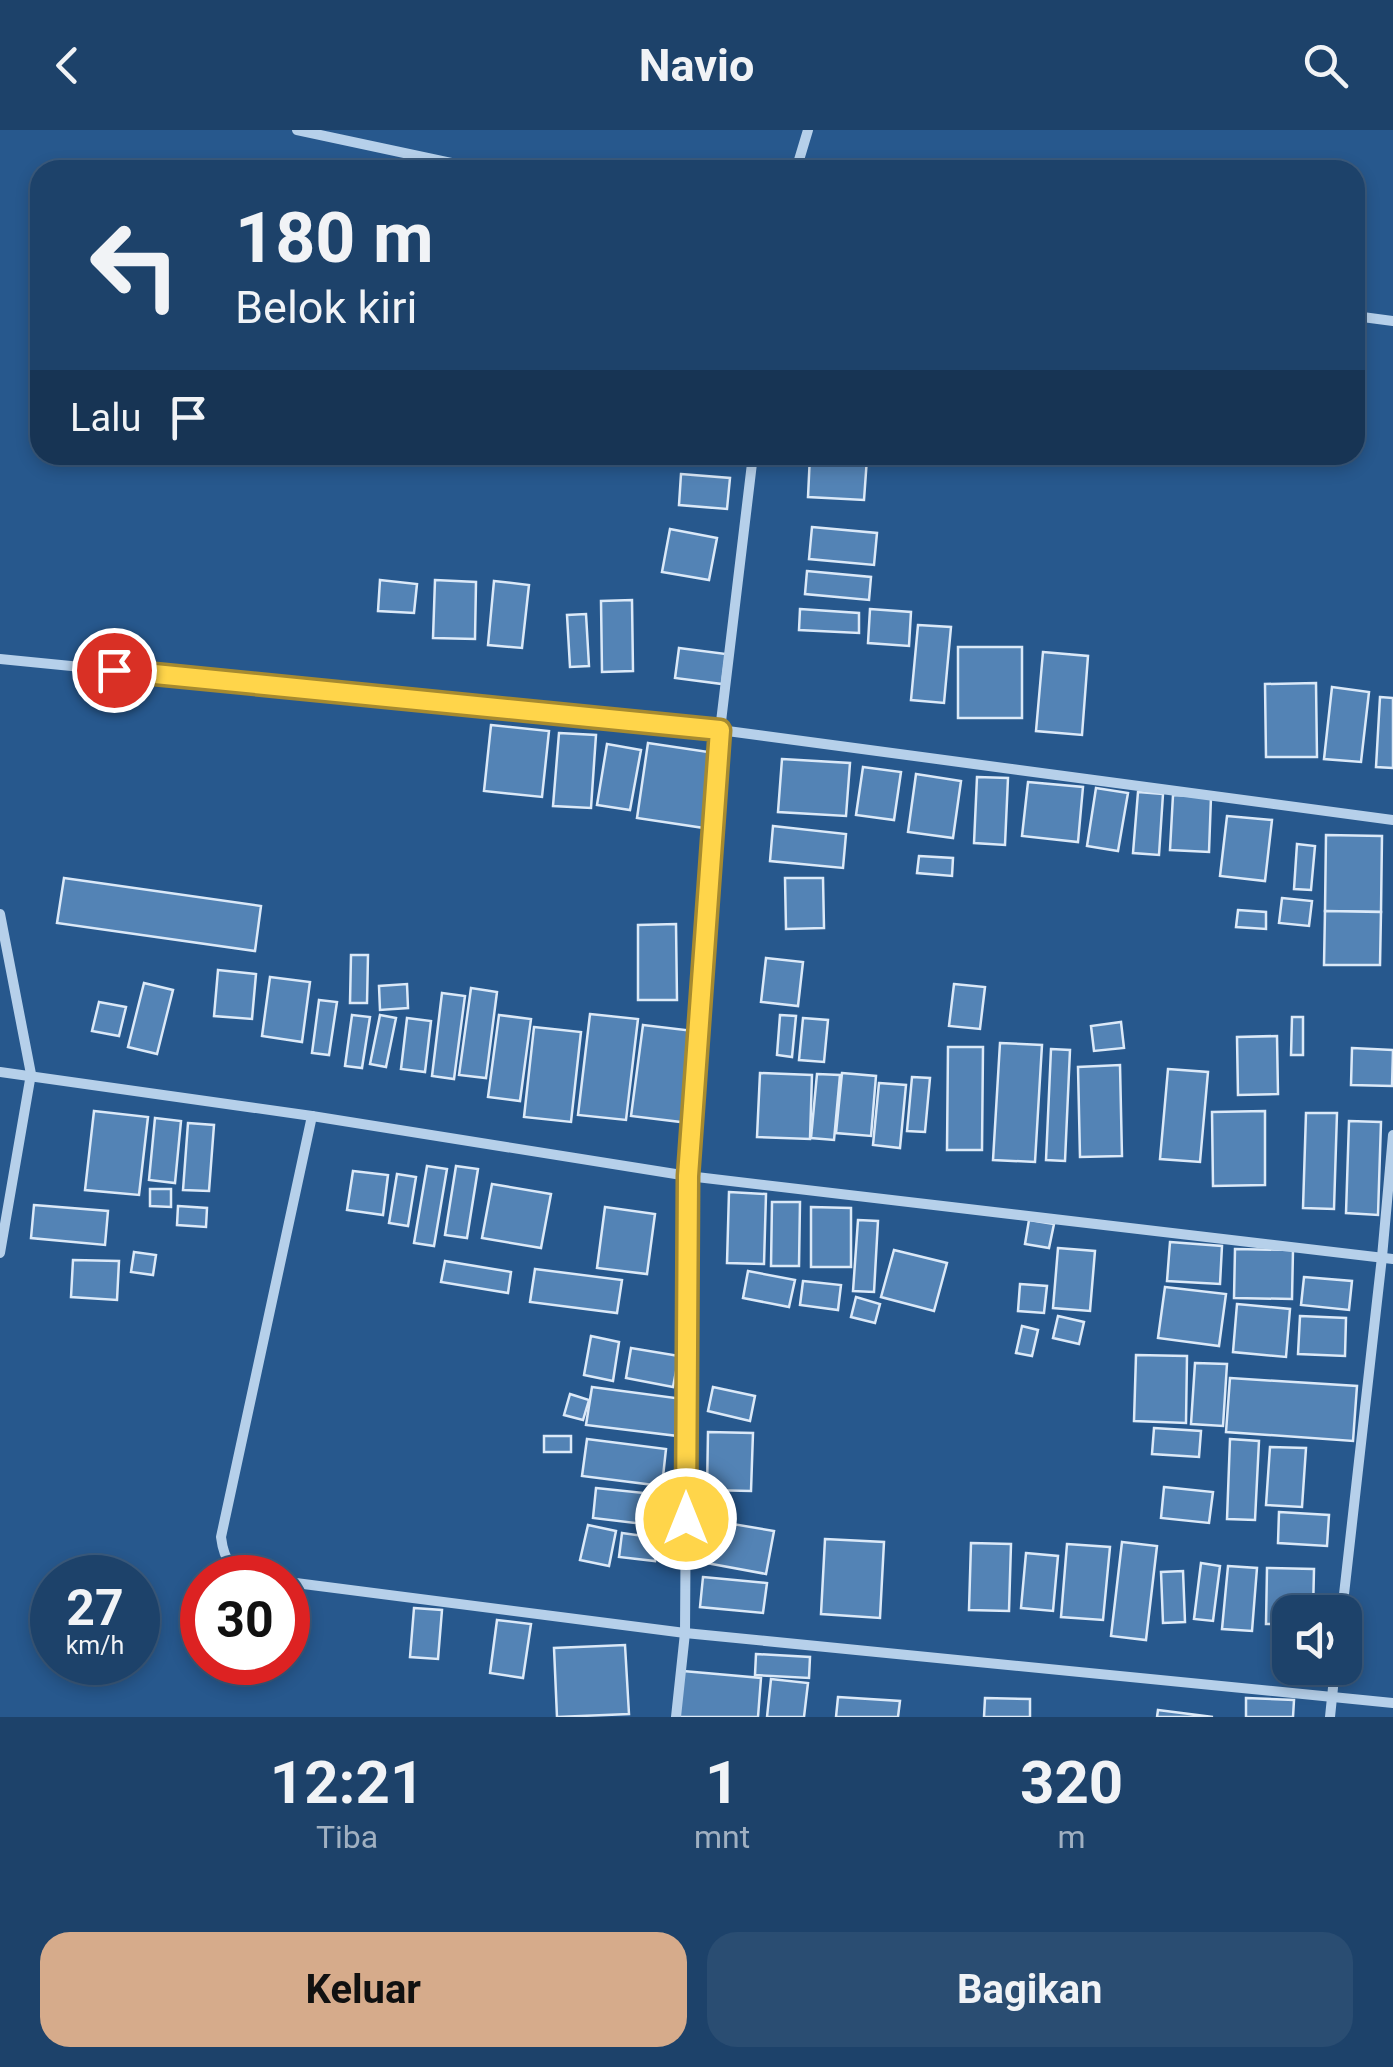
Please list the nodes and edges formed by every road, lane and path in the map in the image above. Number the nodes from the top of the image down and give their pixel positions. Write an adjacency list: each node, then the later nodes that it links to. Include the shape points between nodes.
1 (297, 130): 3 (street)
2 (808, 130): 4 (street)
3 (437, 160)
4 (799, 160)
5 (1365, 318): 6 (street)
6 (1393, 322)
7 (753, 465): 9 (street)
8 (0, 659): 9 (street)
9 (720, 730): 10 (street); 16 (street)
10 (1393, 820)
11 (0, 914): 13 (street)
12 (0, 1072): 13 (street)
13 (31, 1074): 14 (street); 17 (street)
14 (312, 1116): 16 (street); 19 (street, via 220,1537)
15 (1393, 1134): 18 (street)
16 (688, 1176): 18 (street); 22 (street)
17 (0, 1253)
18 (1388, 1258): 21 (street)
19 (224, 1555)
20 (310, 1585): 22 (street)
21 (1344, 1595)
22 (685, 1633): 24 (street); 26 (street)
23 (1333, 1685): 24 (street)
24 (1332, 1699): 25 (street); 27 (street)
25 (1393, 1703)
26 (676, 1717)
27 (1330, 1717)

